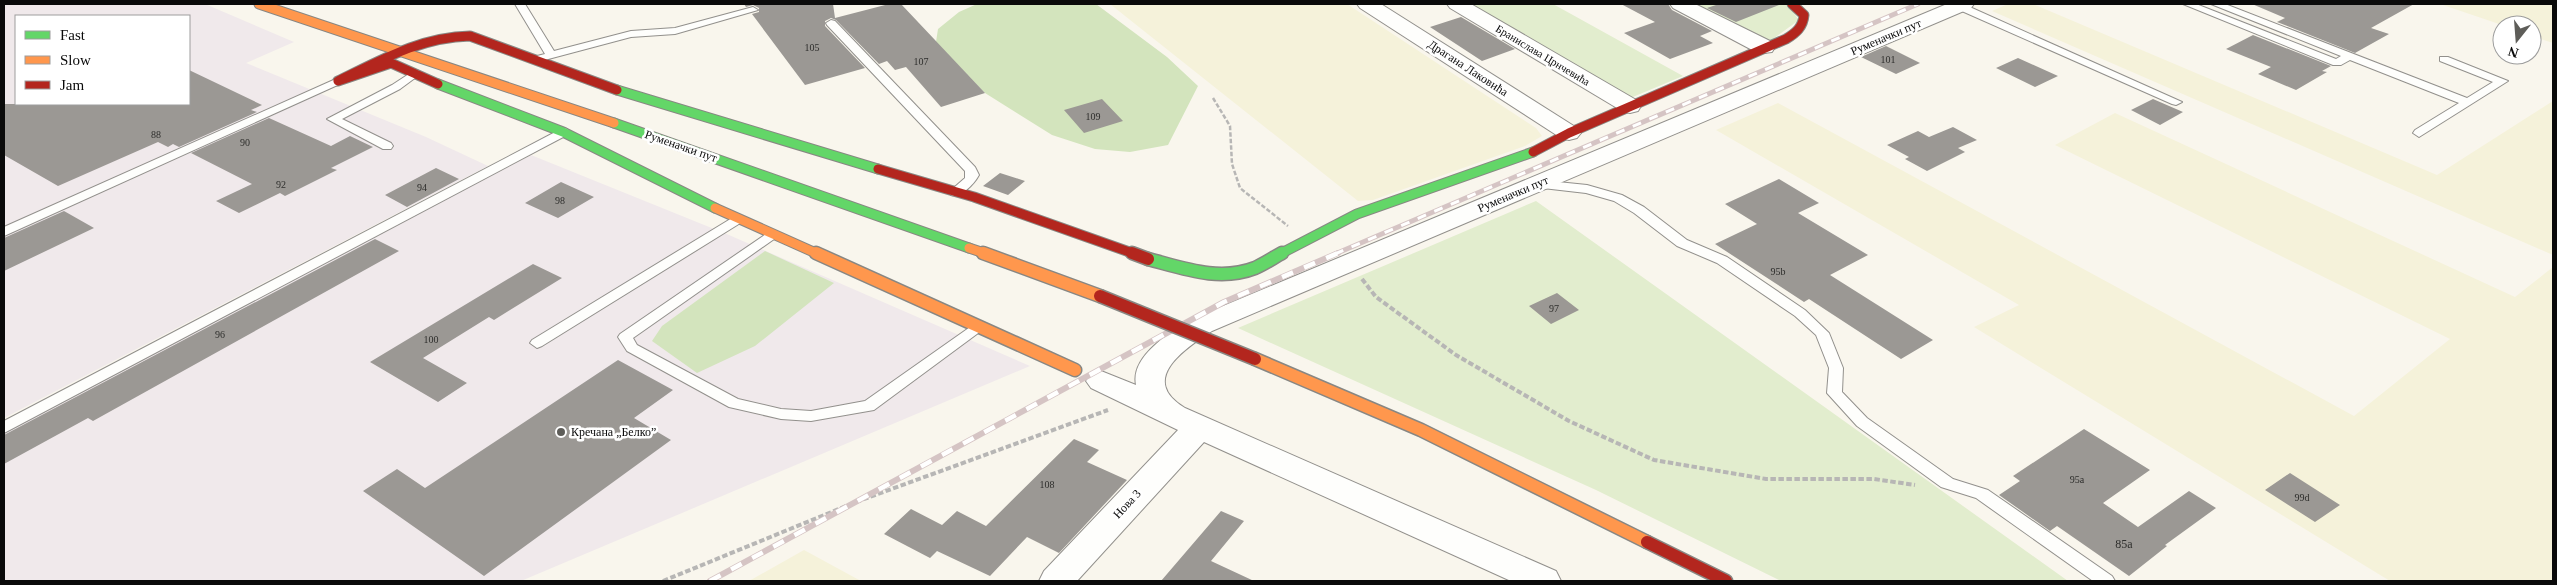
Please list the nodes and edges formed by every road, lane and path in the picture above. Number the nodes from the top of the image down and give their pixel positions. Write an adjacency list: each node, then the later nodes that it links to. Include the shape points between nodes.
1 (259, 4): 13 (street, Руменачки пут)
2 (520, 4): 14 (lane)
3 (1367, 4): 25 (street, Драгана Лаковића)
4 (1457, 4): 23 (street, Бранислава Црнчевића)
5 (1680, 4): 12 (street)
6 (1792, 4): 12 (street, via 1804,15 1802,28 1786,39)
7 (2188, 4): 15 (lane, via 2337,63)
8 (2216, 4): 15 (lane)
9 (1962, 5): 21 (lane); 28 (street, Руменачки пут)
10 (753, 10): 14 (lane, via 675,31 631,34)
11 (831, 23): 29 (lane, via 971,170 970,180)
12 (1764, 47): 23 (street)
13 (398, 52): 16 (street, via 429,39 462,35); 19 (street); 47 (street, Руменачки пут, bridge, via 773,177 1100,296 1421,430)
14 (551, 55): 16 (lane)
15 (2350, 56): 22 (lane)
16 (536, 59): 29 (street, via 629,95)
17 (2444, 59): 22 (lane, via 2502,80)
18 (415, 73): 19 (street, via 391,63); 24 (street); 27 (lane, via 396,87 332,119)
19 (338, 82): 31 (lane)
20 (1213, 98): 33 (path, via 1230,126 1232,164 1240,188 1271,215)
21 (2176, 102)
22 (2468, 102): 26 (lane)
23 (1630, 106): 25 (street)
24 (563, 132): 30 (street); 42 (lane)
25 (1569, 133): 33 (street, via 1538,150 1357,214)
26 (2419, 133)
27 (388, 146)
28 (1538, 184): 34 (street, Руменачки пут); 48 (lane, via 1587,189 1618,198 1682,243 1722,260 1800,314 1822,332 1836,368 1834,393 1862,422 1947,482 1982,494)
29 (955, 192): 33 (street, via 1163,264 1198,272 1221,274 1254,268)
30 (737, 219): 32 (street); 36 (lane)
31 (4, 232)
32 (772, 234): 35 (street); 35 (lane, via 625,337 632,348 734,403 781,414 811,416 869,406)
33 (1307, 239)
34 (1350, 263): 40 (street, Руменачки пут, via 1202,326 1170,347 1150,372 1154,397); 43 (path, via 1376,296 1456,355 1569,421 1654,460 1766,479 1874,479)
35 (978, 328): 37 (street)
36 (537, 343)
37 (1075, 370)
38 (1101, 381): 39 (street)
39 (1140, 398): 40 (street); 44 (path, via 856,502)
40 (1170, 412): 41 (street, Руменачки пут)
41 (1199, 427): 45 (street, Нова 3); 46 (street, Руменачки пут)
42 (4, 428)
43 (1923, 486)
44 (663, 581)
45 (1056, 581)
46 (1544, 581)
47 (1726, 581)
48 (2106, 581)

